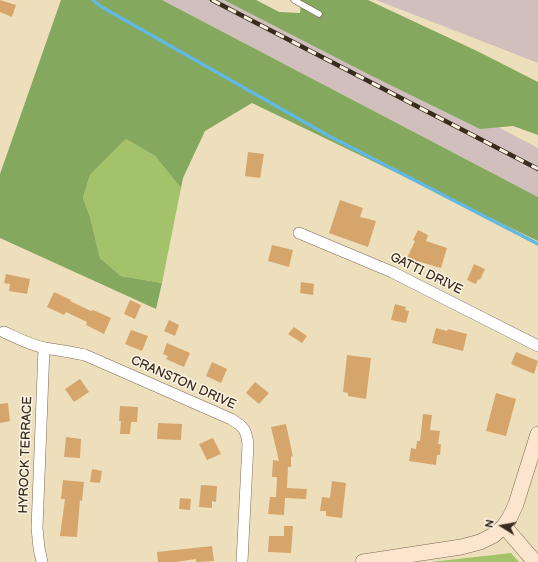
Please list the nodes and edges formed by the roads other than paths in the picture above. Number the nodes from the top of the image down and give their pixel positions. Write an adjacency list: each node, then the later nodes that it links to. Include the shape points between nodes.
1 (294, 0): 2 (lane)
2 (319, 14)
3 (299, 233): 5 (street, GATTI DRIVE, via 392,272)
4 (4, 332): 6 (street, CRANSTON DRIVE)
5 (538, 346)
6 (44, 348): 9 (street, HYROCK TERRACE, via 37,528); 10 (street, CRANSTON DRIVE, via 85,355 231,419 243,427 248,444)
7 (538, 434): 8 (main road, via 519,494)
8 (504, 526): 11 (main road, via 490,537 471,544); 12 (main road)
9 (42, 562)
10 (242, 562)
11 (363, 562)
12 (535, 562)

